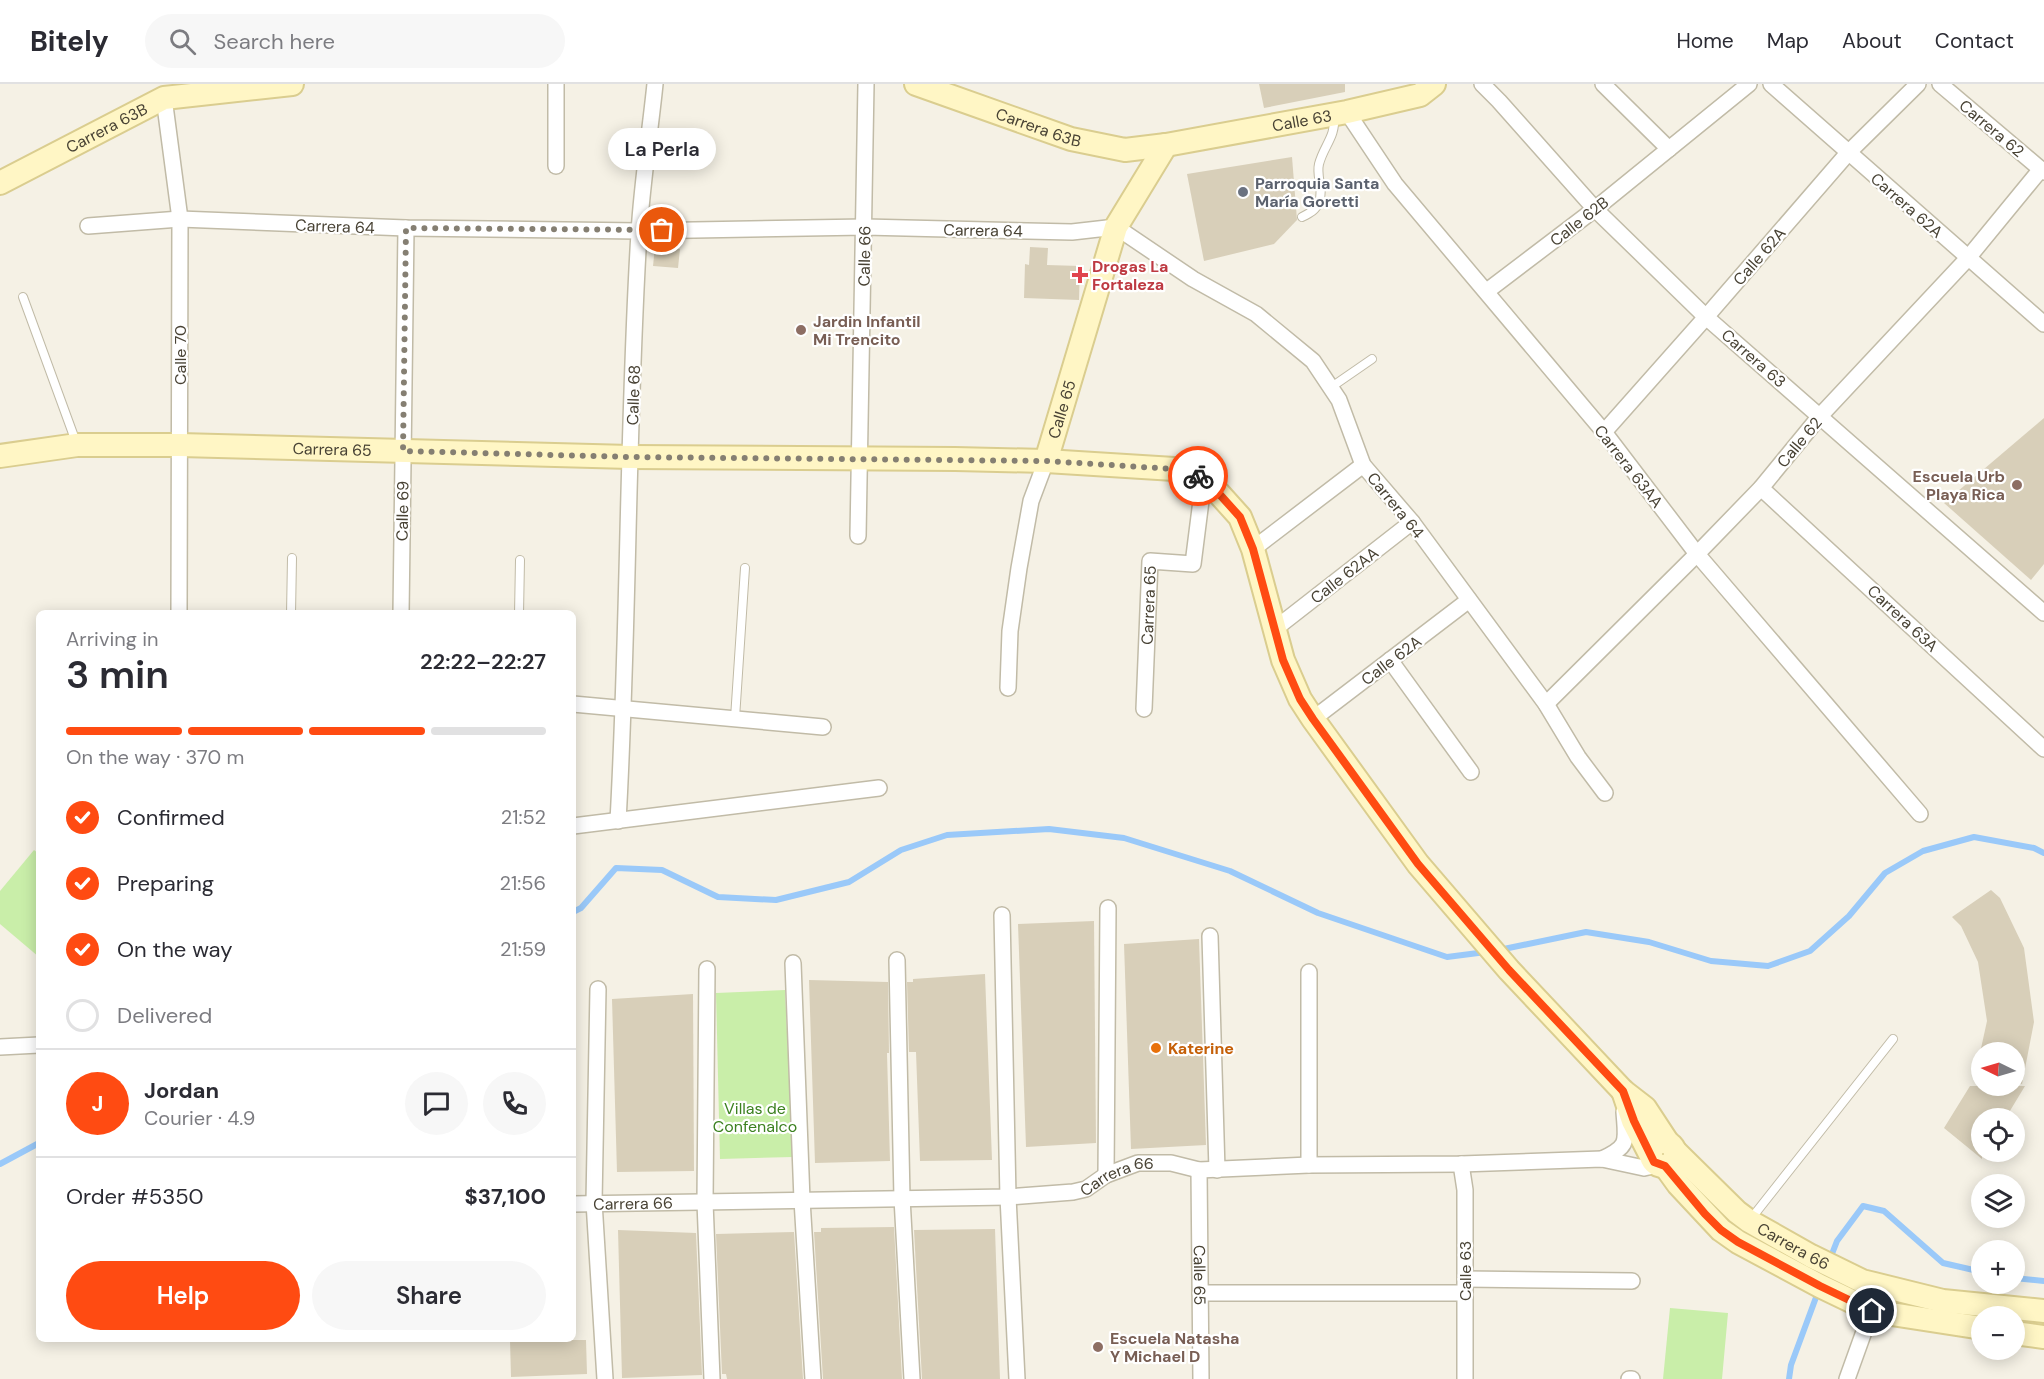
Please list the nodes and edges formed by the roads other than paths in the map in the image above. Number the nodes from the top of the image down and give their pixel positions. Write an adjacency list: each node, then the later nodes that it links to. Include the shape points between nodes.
1 (292, 84): 13 (main road, Carrera 63B)
2 (556, 84): 19 (street)
3 (655, 84): 29 (street, Calle 68)
4 (866, 84): 26 (street, Calle 66)
5 (916, 84): 16 (main road, Carrera 63B, via 1071,139 1125,150)
6 (1434, 84): 15 (main road, Calle 63, via 1420,95)
7 (1482, 84): 22 (street, Carrera 63)
8 (1603, 84): 17 (street)
9 (1749, 84): 17 (street, Calle 62B)
10 (1771, 84): 18 (street, Carrera 62A)
11 (1918, 84): 18 (street, Calle 62A)
12 (1940, 84): 20 (street, Carrera 62)
13 (259, 86): 14 (main road, Carrera 63B)
14 (164, 98): 21 (main road, Carrera 63B); 24 (street, Calle 70)
15 (1341, 113): 16 (main road, Calle 63); 23 (lane, via 1318,166 1321,199 1315,210); 31 (street, Carrera 63AA, via 1395,184)
16 (1166, 145): 27 (main road, Calle 65)
17 (1669, 149): 22 (street, Calle 62B)
18 (1848, 153): 30 (street, Carrera 62A); 33 (street, Calle 62A)
19 (556, 166)
20 (2042, 171): 30 (street, Calle 62)
21 (0, 183)
22 (1595, 209): 31 (street, Calle 62B); 33 (street, Carrera 63)
23 (1302, 217)
24 (180, 219): 25 (street, Carrera 64); 28 (street, Carrera 64); 40 (street, Calle 70)
25 (88, 226)
26 (865, 227): 27 (street, Carrera 64, via 1072,232); 29 (street, Carrera 64); 44 (street, Calle 66)
27 (1116, 227): 36 (street, Carrera 64, via 1193,279 1256,314 1313,361); 45 (main road, Calle 65)
28 (406, 228): 29 (street, Carrera 64); 41 (street, Calle 69)
29 (639, 231): 43 (street, Calle 68)
30 (1968, 258): 34 (street, Carrera 62A); 37 (street, Calle 62)
31 (1487, 291): 38 (street, Carrera 63AA)
32 (23, 297): 39 (lane)
33 (1707, 317): 37 (street, Carrera 63); 38 (street, Calle 62A)
34 (2044, 324)
35 (1372, 359): 36 (lane)
36 (1330, 388): 46 (street, Carrera 64, via 1339,400)
37 (1820, 416): 48 (street, Calle 62); 61 (street, Carrera 63)
38 (1604, 432): 52 (street, Carrera 63AA)
39 (77, 445): 40 (main road, Carrera 65); 42 (main road, Carrera 65)
40 (180, 445): 41 (main road, Carrera 65); 57 (street, Calle 70)
41 (403, 451): 43 (main road, Carrera 65); 59 (street, Calle 69)
42 (0, 456)
43 (630, 457): 44 (main road, Carrera 65); 67 (street, Calle 68)
44 (859, 459): 45 (main road, Carrera 65); 50 (street, Calle 66)
45 (1046, 461): 47 (main road, Carrera 65, via 1174,469); 64 (street, Calle 65, via 1032,501 1019,568 1010,631)
46 (1363, 465): 49 (street, Carrera 64); 51 (street)
47 (1204, 477): 51 (main road, via 1240,517); 68 (street, Carrera 65, via 1193,564 1150,561)
48 (1761, 488): 52 (street, Calle 62); 72 (street, Carrera 63A)
49 (1412, 522): 56 (street, Carrera 64); 62 (street, Calle 62AA)
50 (858, 536)
51 (1253, 549): 62 (main road)
52 (1697, 555): 66 (street, Calle 62); 76 (street, Carrera 63AA)
53 (292, 558): 58 (lane)
54 (520, 560): 60 (lane)
55 (745, 568): 69 (lane)
56 (1469, 600): 63 (street, Calle 62A); 66 (street, Carrera 64)
57 (179, 610)
58 (291, 610)
59 (400, 610)
60 (519, 610)
61 (2044, 613)
62 (1276, 628): 70 (main road, via 1283,660)
63 (1390, 660): 70 (street, Calle 62A); 73 (street)
64 (1008, 688)
65 (576, 704): 67 (street)
66 (1546, 704): 75 (street, Carrera 64)
67 (625, 708): 69 (street); 77 (street, Calle 68)
68 (1144, 709)
69 (735, 718): 71 (street)
70 (1313, 719): 90 (main road, via 1418,864)
71 (824, 727)
72 (2044, 748)
73 (1471, 772)
74 (879, 788): 77 (street)
75 (1605, 793)
76 (1920, 814)
77 (618, 821): 78 (street)
78 (576, 826)
79 (1108, 908): 97 (street)
80 (1002, 915): 98 (street)
81 (1210, 936): 96 (street)
82 (897, 960): 99 (street)
83 (793, 963): 100 (street)
84 (707, 969): 102 (street)
85 (1309, 972): 94 (street)
86 (598, 989): 101 (street)
87 (1893, 1039): 104 (lane)
88 (36, 1045): 89 (street)
89 (0, 1047)
90 (1623, 1091): 91 (main road, via 1645,1108); 92 (street, via 1624,1145)
91 (1663, 1156): 92 (street, Carrera 66, via 1644,1168); 104 (main road, Carrera 66); 109 (main road, Carrera 66, via 1678,1184 1721,1230 1800,1276)
92 (1602, 1159): 93 (street, Carrera 66)
93 (1461, 1164): 94 (street, Carrera 66); 107 (street, Calle 63, via 1465,1190)
94 (1310, 1165): 96 (street, Carrera 66)
95 (1199, 1170): 96 (street, Carrera 66); 97 (street, Carrera 66, via 1171,1163 1138,1162); 108 (street, Calle 65)
96 (1217, 1170)
97 (1106, 1175): 98 (street, Carrera 66, via 1086,1189 1073,1192)
98 (1008, 1197): 99 (street, Carrera 66); 118 (street)
99 (902, 1198): 100 (street, Carrera 66); 117 (street)
100 (802, 1200): 102 (street, Carrera 66); 116 (street)
101 (594, 1202): 102 (street, Carrera 66); 103 (street, Carrera 66); 114 (street)
102 (705, 1202): 115 (street)
103 (576, 1204)
104 (1749, 1221): 106 (main road, Carrera 66)
105 (1632, 1281): 107 (street)
106 (1871, 1284): 109 (street); 110 (main road, Carrera 66, via 1943,1301)
107 (1465, 1286): 108 (street); 120 (street, Calle 63)
108 (1200, 1293): 119 (street, Calle 65)
109 (1872, 1311): 111 (main road, Carrera 66); 121 (street)
110 (2044, 1311)
111 (1971, 1326)
112 (2025, 1334): 113 (main road)
113 (2044, 1337)
114 (605, 1379)
115 (712, 1379)
116 (813, 1379)
117 (912, 1379)
118 (1017, 1379)
119 (1201, 1379)
120 (1465, 1379)
121 (1847, 1379)

